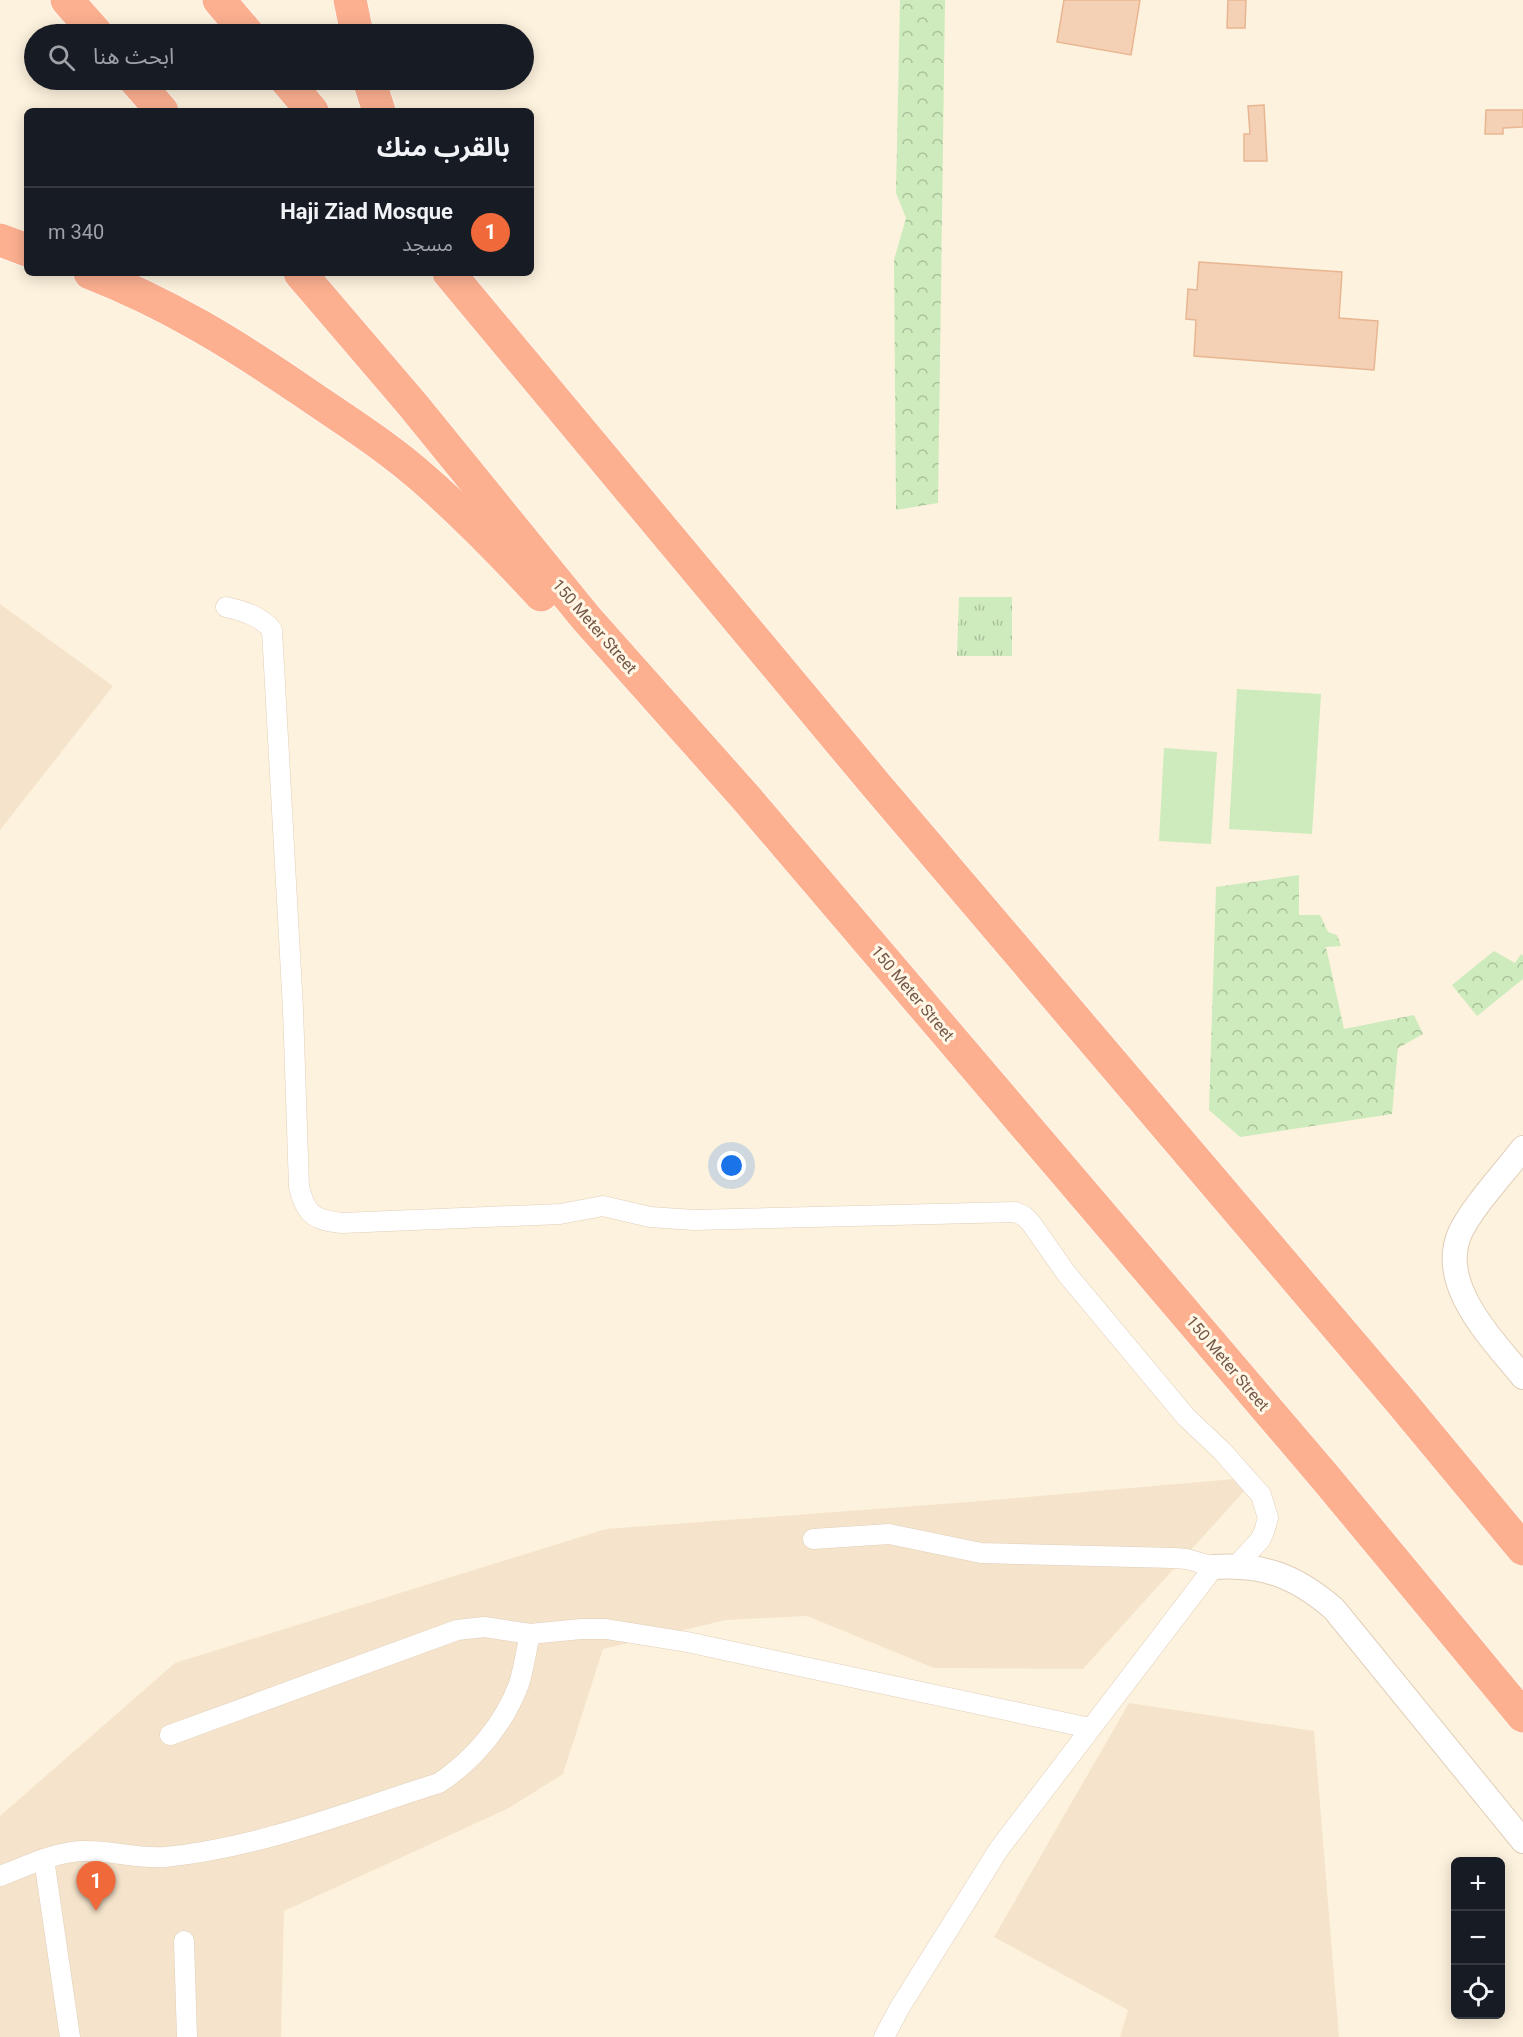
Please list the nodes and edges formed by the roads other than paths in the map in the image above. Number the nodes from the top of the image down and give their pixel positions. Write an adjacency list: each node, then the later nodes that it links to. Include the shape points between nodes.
1 (67, 0): 4 (highway)
2 (219, 0): 5 (highway)
3 (350, 0): 6 (highway)
4 (88, 24)
5 (239, 24)
6 (355, 24)
7 (144, 90): 10 (highway)
8 (294, 90): 11 (highway)
9 (372, 90): 12 (highway)
10 (159, 108)
11 (309, 108)
12 (378, 108)
13 (0, 240): 14 (highway)
14 (24, 249)
15 (97, 276): 21 (highway, via 186,317 242,349 424,478 633,691)
16 (303, 276): 21 (highway, 150 Meter Street, via 586,618)
17 (452, 276): 19 (highway)
18 (470, 276): 19 (highway)
19 (516, 352): 25 (highway, via 876,785)
20 (226, 608): 26 (street, via 255,616 272,630 299,1187 303,1205 312,1215 323,1221 353,1223 560,1214 603,1206 684,1220 1015,1212 1031,1223 1066,1273 1186,1417 1261,1495 1268,1518 1260,1540)
21 (747, 799): 28 (highway, 150 Meter Street, via 1324,1476)
22 (1523, 1148): 23 (street, via 1460,1234 1454,1261 1459,1288 1473,1313)
23 (1523, 1377)
24 (813, 1539): 26 (street, via 888,1534 981,1553 1174,1557)
25 (1523, 1549)
26 (1225, 1566): 29 (street); 31 (street, via 1258,1568 1289,1578 1318,1594)
27 (530, 1634): 29 (street, via 606,1629 676,1640); 30 (street, via 484,1627 457,1630); 32 (street, via 519,1682 503,1716 476,1752 439,1783 256,1841 164,1857 87,1851)
28 (1523, 1716)
29 (1090, 1728): 37 (street, via 999,1849)
30 (170, 1736)
31 (1523, 1841)
32 (44, 1859): 33 (street); 35 (street)
33 (0, 1876)
34 (184, 1941): 36 (street)
35 (70, 2037)
36 (187, 2037)
37 (884, 2037)

